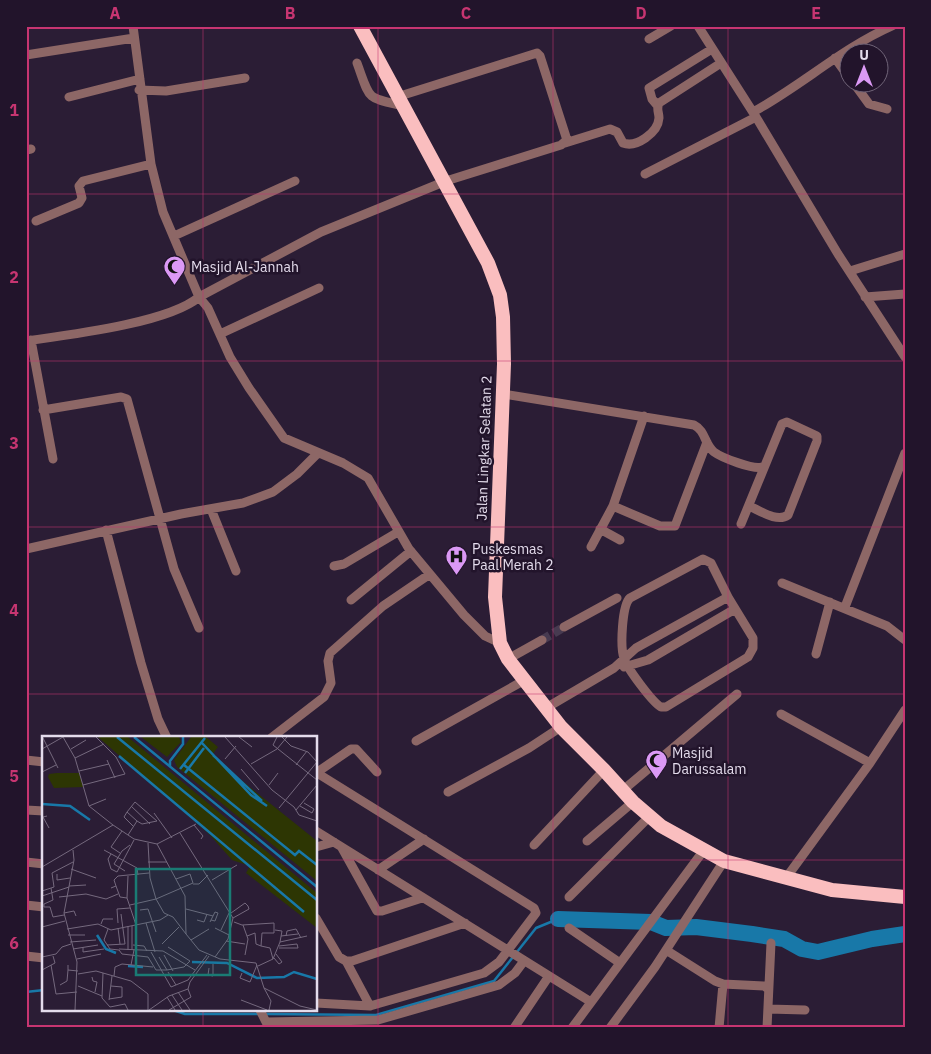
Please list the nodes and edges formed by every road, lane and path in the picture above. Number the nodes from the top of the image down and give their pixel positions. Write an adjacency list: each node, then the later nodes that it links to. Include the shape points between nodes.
1 (133, 26): 6 (street)
2 (360, 26): 19 (highway, Jalan Lingkar Selatan 2)
3 (671, 26): 7 (street)
4 (698, 26): 8 (street)
5 (892, 26): 10 (street)
6 (134, 38): 9 (street); 15 (street)
7 (649, 39)
8 (712, 49): 13 (street); 20 (street, via 649,88)
9 (26, 55)
10 (836, 58): 11 (street); 22 (street)
11 (838, 61)
12 (357, 63): 19 (street, via 369,95 375,100)
13 (721, 63): 20 (street); 22 (street)
14 (244, 78): 16 (street, via 166,91)
15 (140, 79): 16 (street); 18 (street)
16 (139, 90): 24 (street)
17 (860, 92): 21 (street, via 869,104)
18 (69, 97)
19 (402, 101): 23 (street, via 537,53); 27 (highway, Jalan Lingkar Selatan 2)
20 (657, 105): 23 (street, via 659,119 655,128 633,144 623,143 617,132 610,129)
21 (887, 109)
22 (754, 114): 25 (street); 31 (street)
23 (566, 143): 27 (street)
24 (151, 164): 28 (street, via 84,181 79,186 82,198 79,203); 29 (street, via 163,212)
25 (645, 174)
26 (295, 181): 29 (street)
27 (446, 182): 34 (street, via 321,232); 40 (highway, Jalan Lingkar Selatan 2, via 488,263 500,295)
28 (36, 221)
29 (174, 236): 34 (street)
30 (905, 254): 31 (street)
31 (850, 271): 35 (street)
32 (320, 288): 36 (street)
33 (905, 294): 35 (street)
34 (199, 297): 36 (street); 37 (street, via 191,304 150,319)
35 (865, 297): 38 (street)
36 (220, 334): 44 (street, via 249,388 284,438)
37 (29, 340): 41 (street)
38 (902, 348): 39 (street)
39 (905, 357)
40 (503, 394): 42 (street); 74 (highway, Jalan Lingkar Selatan 2, via 495,567)
41 (43, 410): 46 (street); 51 (street, via 121,397 127,399)
42 (644, 416): 43 (street, via 694,425 702,430); 48 (street)
43 (707, 442): 47 (street, via 715,452 753,468); 48 (street, via 675,526 666,528)
44 (318, 453): 50 (street, via 273,492 243,503); 55 (street, via 368,478)
45 (905, 453): 68 (street)
46 (52, 459)
47 (762, 467): 49 (street); 49 (street, via 784,423 817,436 788,515 781,518)
48 (612, 506): 53 (street)
49 (749, 506): 52 (street)
50 (211, 509): 51 (street); 61 (street)
51 (160, 518): 54 (street); 71 (street, via 174,569)
52 (741, 524)
53 (600, 529): 56 (street); 57 (street)
54 (106, 530): 58 (street); 88 (street, via 141,663)
55 (398, 532): 59 (street); 60 (street, via 344,564)
56 (620, 540)
57 (591, 547)
58 (26, 549)
59 (411, 551): 62 (street); 66 (street)
60 (334, 566)
61 (236, 571)
62 (430, 574): 74 (street, via 485,636); 89 (street, via 382,606 330,652 329,690)
63 (782, 583): 67 (street)
64 (728, 597): 69 (street); 75 (street); 77 (street, via 711,562 703,559 630,598 625,607)
65 (617, 598): 70 (street)
66 (350, 600)
67 (830, 602): 68 (street); 76 (street)
68 (845, 607): 73 (street, via 888,626)
69 (735, 609): 79 (street); 80 (street, via 753,638 753,648 748,657 666,707 658,706)
70 (564, 627)
71 (199, 628)
72 (542, 640): 78 (street)
73 (905, 640)
74 (500, 643): 78 (highway, Jalan Lingkar Selatan 2)
75 (636, 648): 77 (street); 79 (street)
76 (816, 654)
77 (623, 657): 80 (street); 81 (street)
78 (508, 659): 82 (highway, Jalan Lingkar Selatan 2)
79 (642, 663): 80 (street)
80 (627, 667): 81 (street)
81 (614, 668): 84 (street)
82 (523, 680): 84 (highway, Jalan Lingkar Selatan 2); 90 (street)
83 (737, 694): 98 (street)
84 (546, 708): 87 (highway, Jalan Lingkar Selatan 2)
85 (780, 714): 93 (street)
86 (903, 715): 93 (street)
87 (561, 726): 94 (highway, Jalan Lingkar Selatan 2); 99 (street, via 529,748)
88 (166, 736)
89 (274, 736)
90 (416, 741)
91 (26, 760): 92 (street)
92 (42, 762)
93 (870, 763): 115 (street)
94 (604, 770): 98 (highway, Jalan Lingkar Selatan 2); 108 (street)
95 (318, 772): 96 (street, via 351,748 356,749)
96 (377, 772)
97 (318, 774): 105 (street)
98 (622, 791): 100 (highway, Jalan Lingkar Selatan 2)
99 (448, 792)
100 (633, 802): 103 (highway, Jalan Lingkar Selatan 2); 106 (street)
101 (26, 810): 102 (street)
102 (42, 811)
103 (649, 817): 110 (highway, Jalan Lingkar Selatan 2); 116 (street)
104 (318, 832): 107 (street)
105 (424, 839): 114 (street); 126 (street, via 536,910 536,916)
106 (587, 841)
107 (337, 844): 109 (street); 114 (street); 118 (street, via 377,910)
108 (534, 845)
109 (318, 847)
110 (704, 850): 111 (highway, Jalan Lingkar Selatan 2); 131 (street)
111 (724, 860): 115 (highway, Jalan Lingkar Selatan 2); 125 (street)
112 (26, 862): 113 (street)
113 (42, 864)
114 (378, 870): 118 (street)
115 (786, 878): 117 (highway, Jalan Lingkar Selatan 2, via 832,890)
116 (569, 897)
117 (905, 897)
118 (422, 898): 122 (street)
119 (26, 905): 120 (street)
120 (42, 906)
121 (318, 921): 130 (street, via 339,957)
122 (465, 923): 126 (street); 130 (street)
123 (569, 928): 131 (street)
124 (771, 943): 134 (street)
125 (666, 950): 133 (street); 145 (street)
126 (510, 951): 129 (street); 137 (street, via 484,973)
127 (26, 956): 128 (street)
128 (42, 958)
129 (523, 960): 132 (street); 141 (street, via 515,973 499,985)
130 (346, 961): 137 (street)
131 (620, 962): 135 (street)
132 (549, 976): 135 (street); 143 (street)
133 (723, 984): 134 (street); 146 (street)
134 (768, 989): 138 (street)
135 (591, 1002): 144 (street)
136 (318, 1003): 137 (street)
137 (370, 1006)
138 (768, 1009): 139 (street); 147 (street)
139 (805, 1010)
140 (265, 1020): 142 (street)
141 (381, 1024): 142 (street)
142 (325, 1025)
143 (514, 1028)
144 (572, 1028)
145 (610, 1028)
146 (719, 1028)
147 (767, 1028)

